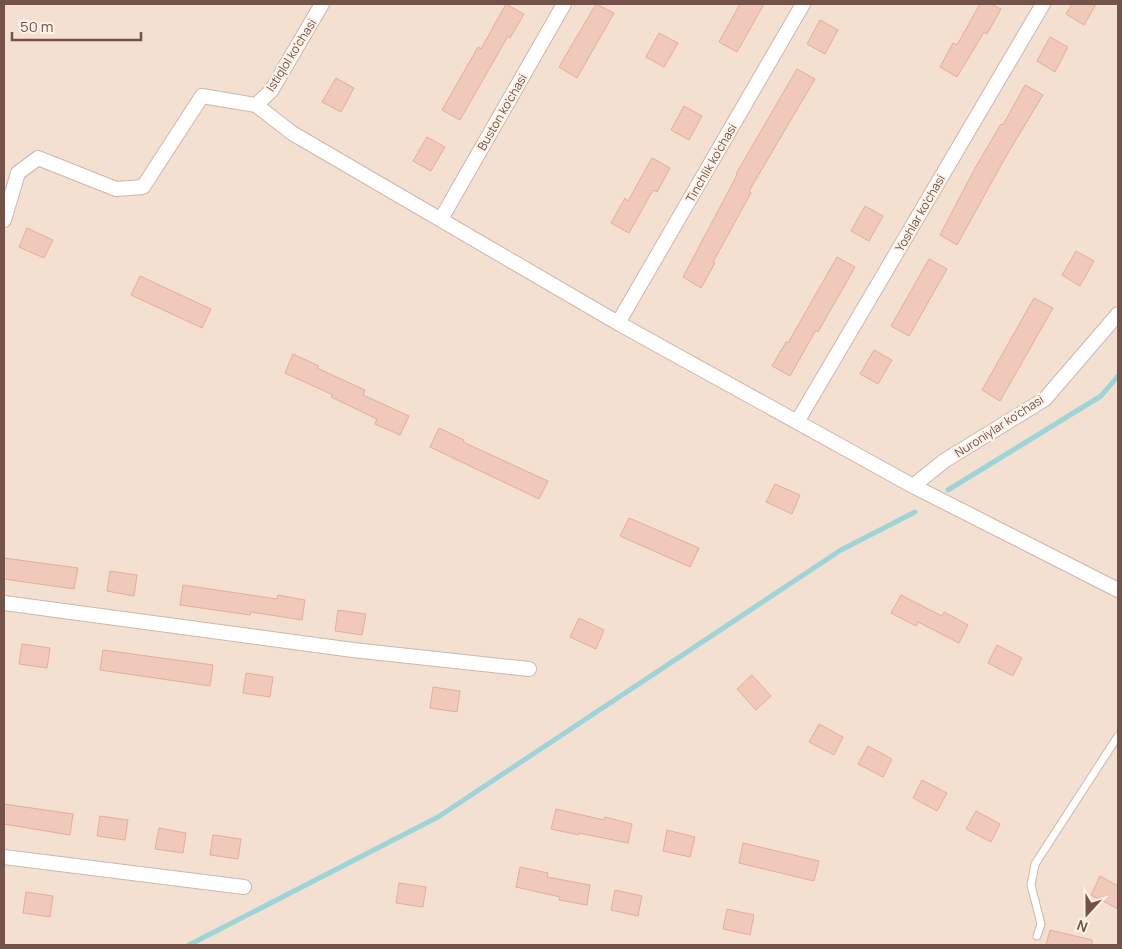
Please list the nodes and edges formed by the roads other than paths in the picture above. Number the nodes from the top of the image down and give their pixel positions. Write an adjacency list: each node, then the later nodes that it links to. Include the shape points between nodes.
1 (322, 4): 5 (street, Istiqlol ko'chasi, via 271,91)
2 (564, 4): 6 (street, Buston ko'chasi)
3 (803, 4): 9 (street, Tinchlik ko'chasi)
4 (1043, 4): 10 (street, Yoshlar ko'chasi)
5 (256, 105): 6 (street, via 292,133); 7 (street, via 202,96 143,187 116,189 38,158 18,173)
6 (440, 219): 9 (street)
7 (4, 220)
8 (1118, 314): 11 (street, Nuroniylar ko'chasi, via 1045,399 944,461)
9 (618, 323): 10 (street)
10 (798, 422): 11 (street)
11 (913, 486): 12 (street)
12 (1118, 590)
13 (4, 603): 14 (street, via 353,650)
14 (529, 669)
15 (1118, 736): 18 (lane, via 1035,864 1031,885 1040,924)
16 (4, 857): 17 (street)
17 (244, 888)
18 (1036, 936)

